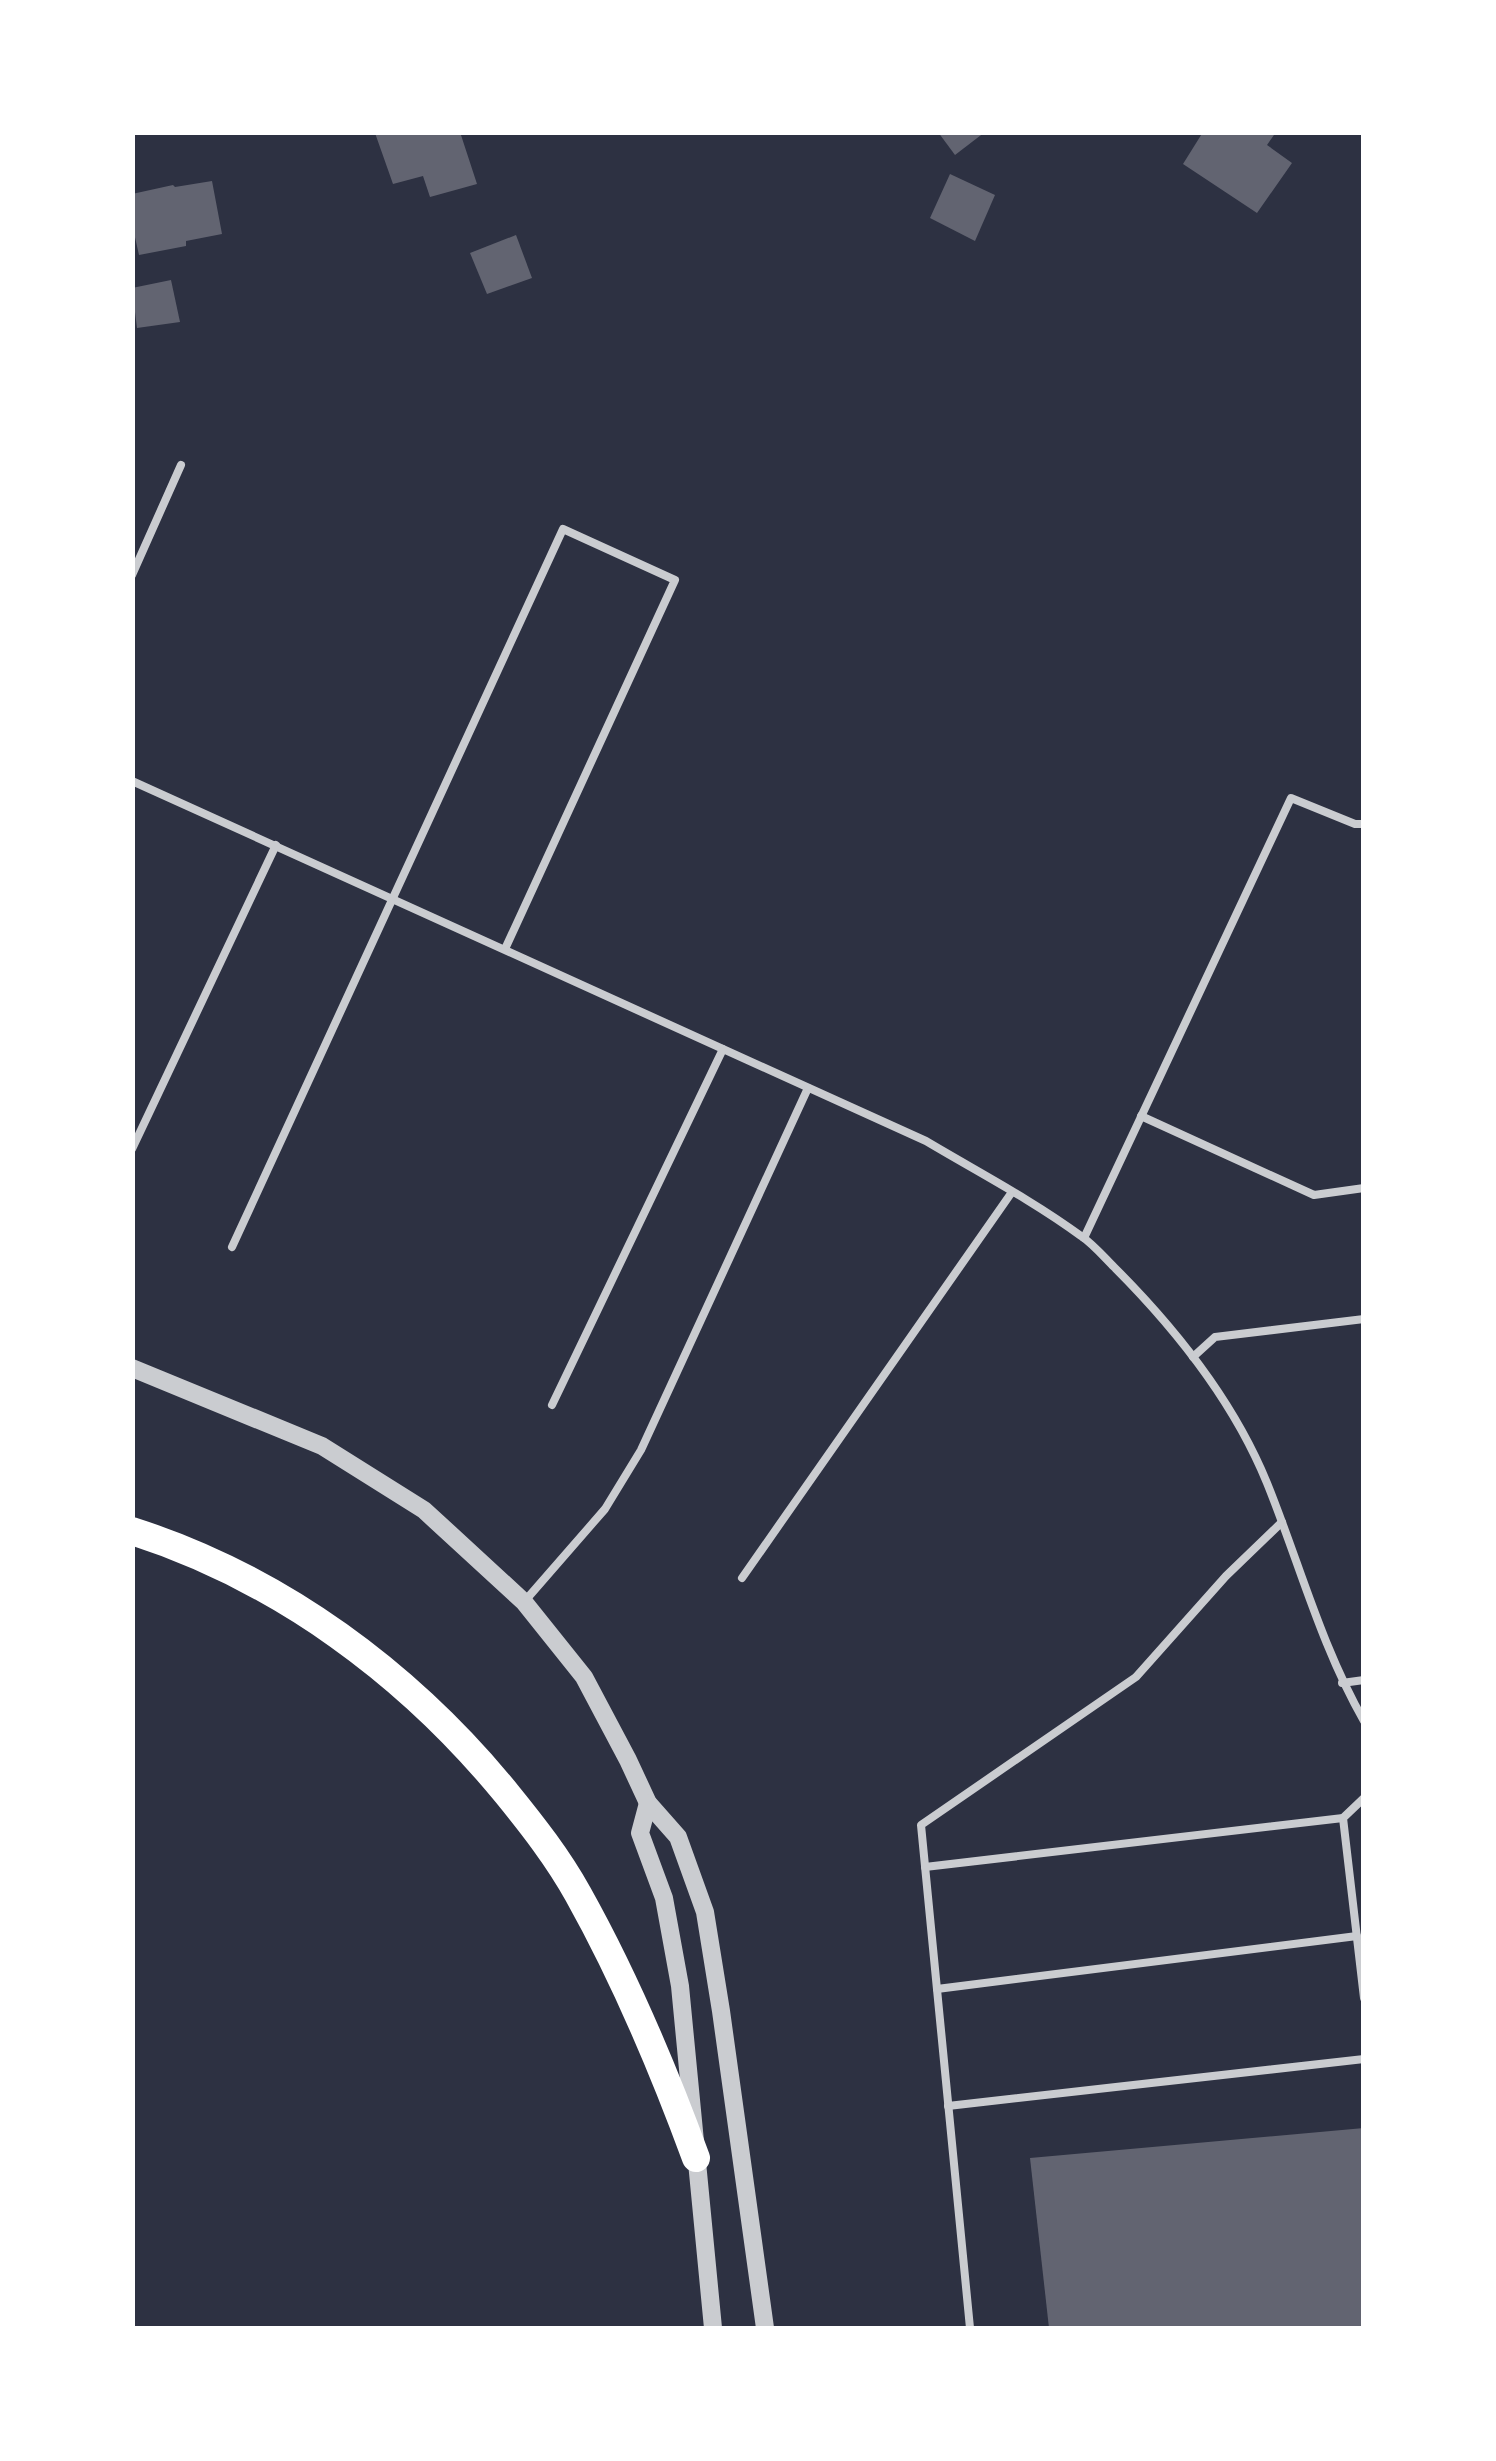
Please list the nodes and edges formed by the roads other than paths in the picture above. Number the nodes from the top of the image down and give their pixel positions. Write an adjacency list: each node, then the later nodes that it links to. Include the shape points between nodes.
1 (181, 466): 2 (lane)
2 (132, 575)
3 (132, 780): 5 (lane)
4 (1364, 824): 10 (lane, via 1291,798)
5 (276, 845): 6 (lane); 11 (lane)
6 (393, 898): 7 (lane); 7 (lane, via 563,529 675,580); 15 (lane)
7 (505, 950): 8 (lane)
8 (723, 1049): 9 (lane); 19 (lane)
9 (808, 1088): 13 (lane, via 926,1142); 23 (lane, via 641,1450 604,1509)
10 (1142, 1116): 12 (lane, via 1314,1194); 14 (lane)
11 (132, 1149)
12 (1364, 1188)
13 (1012, 1192): 14 (lane); 22 (lane)
14 (1084, 1238): 17 (lane)
15 (232, 1248)
16 (1364, 1319): 17 (lane, via 1215,1338)
17 (1193, 1357): 20 (lane, via 1240,1431)
18 (132, 1368): 23 (street, via 322,1446 424,1510)
19 (552, 1404)
20 (1282, 1522): 25 (lane); 30 (lane, via 1136,1677 921,1825)
21 (132, 1531): 36 (highway, via 268,1589 331,1629 472,1752 577,1892 623,1981)
22 (742, 1578)
23 (524, 1602): 28 (street, via 584,1677)
24 (1364, 1680): 25 (lane)
25 (1342, 1683): 26 (lane)
26 (1364, 1721)
27 (1364, 1798): 29 (lane)
28 (648, 1803): 36 (street, via 640,1833 664,1898 680,1986); 38 (street, via 678,1837 705,1912)
29 (1343, 1818): 30 (lane); 31 (lane)
30 (925, 1867): 32 (lane)
31 (1357, 1936): 32 (lane); 33 (lane)
32 (936, 1989): 35 (lane)
33 (1364, 1998)
34 (1364, 2059): 35 (lane)
35 (948, 2106): 39 (lane)
36 (696, 2158): 37 (street)
37 (713, 2328)
38 (766, 2328)
39 (970, 2328)

